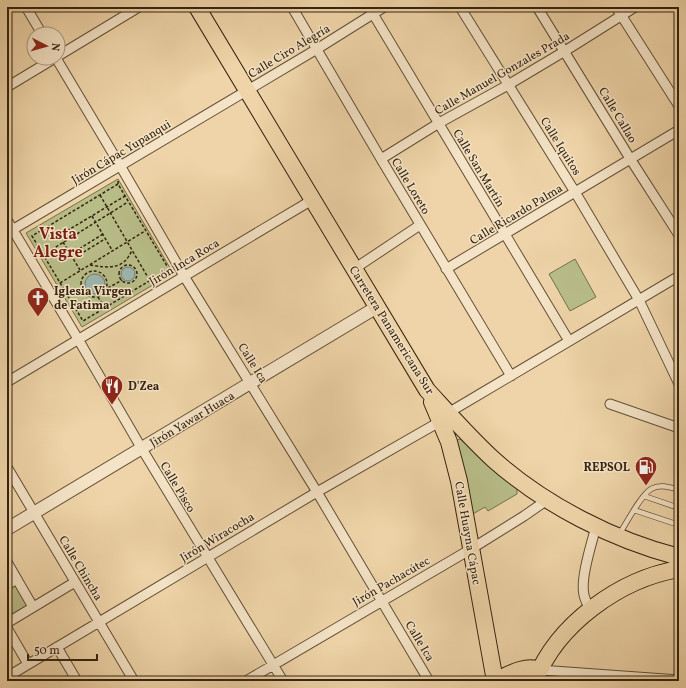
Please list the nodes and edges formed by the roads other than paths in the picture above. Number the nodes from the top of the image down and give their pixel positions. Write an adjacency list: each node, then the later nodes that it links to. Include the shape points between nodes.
1 (26, 7): 12 (street)
2 (140, 7): 14 (street)
3 (197, 7): 20 (highway, Carretera Panamericana Sur)
4 (292, 7): 13 (street, Calle Loreto)
5 (384, 7): 10 (street, Calle Ciro Alegría)
6 (460, 7): 18 (street, Calle Iquitos)
7 (537, 7): 15 (street, Calle Callao)
8 (616, 7): 11 (street)
9 (636, 7): 11 (street, Calle Manuel Gonzales Prada)
10 (371, 10): 13 (street, Calle Ciro Alegría); 22 (street, Calle San Martín)
11 (621, 16): 15 (street, Calle Manuel Gonzales Prada); 21 (street)
12 (37, 26)
13 (317, 50): 20 (street, Calle Ciro Alegría); 24 (street, Calle Loreto)
14 (66, 51)
15 (565, 51): 18 (street, Calle Manuel Gonzales Prada); 25 (street, Calle Callao)
16 (41, 66): 19 (street)
17 (61, 66): 26 (street, Calle Ica)
18 (508, 85): 22 (street, Calle Manuel Gonzales Prada); 27 (street, Calle Iquitos)
19 (7, 87)
20 (246, 90): 26 (street, Jirón Cápac Yupanqui); 28 (highway, Carretera Panamericana Sur)
21 (679, 106)
22 (439, 123): 24 (street, Calle Manuel Gonzales Prada); 32 (street, Calle San Martín)
23 (679, 130): 25 (street, Calle Ricardo Palma)
24 (381, 159): 30 (street, Calle Loreto)
25 (631, 160): 27 (street, Calle Ricardo Palma); 33 (street, Calle Callao)
26 (121, 166): 31 (street, Jirón Cápac Yupanqui); 36 (street, Calle Ica)
27 (575, 192): 32 (street, Calle Ricardo Palma); 38 (street, Calle Iquitos)
28 (312, 200): 34 (highway, Carretera Panamericana Sur); 36 (street, Jirón Inca Roca)
29 (7, 220): 31 (street, Calle Pisco)
30 (420, 225): 34 (street); 35 (street, Calle Loreto)
31 (10, 231): 40 (street, Calle Pisco)
32 (505, 235): 35 (street, Calle Ricardo Palma); 41 (street, Calle San Martín)
33 (679, 235)
34 (354, 269): 39 (highway, Carretera Panamericana Sur)
35 (446, 269): 42 (street, Calle Loreto)
36 (184, 276): 40 (street, Jirón Inca Roca); 44 (street, Calle Ica)
37 (679, 276): 38 (street, Jirón Wiracocha)
38 (639, 300): 41 (street, Jirón Wiracocha); 45 (street, Calle Iquitos)
39 (377, 307): 44 (street, Jirón Yawar Huaca); 46 (highway, Carretera Panamericana Sur)
40 (78, 339): 43 (street, Jirón Inca Roca); 50 (street, Calle Pisco)
41 (569, 341): 42 (street, Jirón Wiracocha)
42 (511, 376): 48 (street, Jirón Wiracocha)
43 (7, 382)
44 (251, 383): 50 (street, Jirón Yawar Huaca); 53 (street, Calle Ica)
45 (679, 384)
46 (426, 390): 48 (highway, Calle Huayna Cápac)
47 (610, 404): 49 (street)
48 (444, 417): 53 (street, Jirón Wiracocha); 55 (highway); 63 (highway, Calle Huayna Cápac)
49 (679, 428)
50 (142, 449): 58 (street, Jirón Yawar Huaca); 64 (street, Calle Pisco)
51 (8, 473): 58 (street, Calle Chincha)
52 (679, 490): 54 (lane, via 660,486 651,489)
53 (316, 492): 64 (street, Jirón Wiracocha); 71 (street, Calle Ica)
54 (644, 496): 56 (lane); 57 (lane)
55 (547, 500): 60 (highway); 63 (street, Jirón Pachacútec)
56 (679, 508)
57 (634, 510): 59 (lane); 62 (lane)
58 (34, 513): 61 (street, Jirón Yawar Huaca); 69 (street, Calle Chincha)
59 (679, 525)
60 (596, 526): 62 (highway); 73 (street, via 587,561 584,587 584,595)
61 (7, 529)
62 (618, 536): 65 (highway)
63 (471, 549): 71 (street, Jirón Pachacútec); 88 (highway, Calle Huayna Cápac)
64 (206, 557): 74 (street, Jirón Wiracocha); 79 (street, Calle Pisco)
65 (679, 557)
66 (7, 562): 68 (street)
67 (679, 569): 73 (highway, via 648,577 628,586)
68 (16, 579): 70 (street); 72 (street)
69 (75, 582): 72 (street); 74 (street, Calle Chincha)
70 (7, 585)
71 (382, 600): 79 (street, Jirón Pachacútec); 87 (street, Calle Ica)
72 (33, 607): 75 (street)
73 (590, 610): 80 (highway, via 559,639)
74 (99, 622): 77 (street, Jirón Wiracocha); 84 (street, Calle Chincha)
75 (7, 623)
76 (7, 628): 78 (street)
77 (57, 647): 78 (street, Jirón Wiracocha); 83 (street)
78 (28, 664): 81 (street, Jirón Wiracocha)
79 (273, 664): 85 (street, Jirón Pachacútec); 86 (street, Calle Pisco)
80 (538, 676): 82 (street); 88 (highway, via 534,668 528,668)
81 (7, 677)
82 (679, 680)
83 (77, 681)
84 (134, 681)
85 (246, 681)
86 (283, 681)
87 (429, 681)
88 (494, 681)

